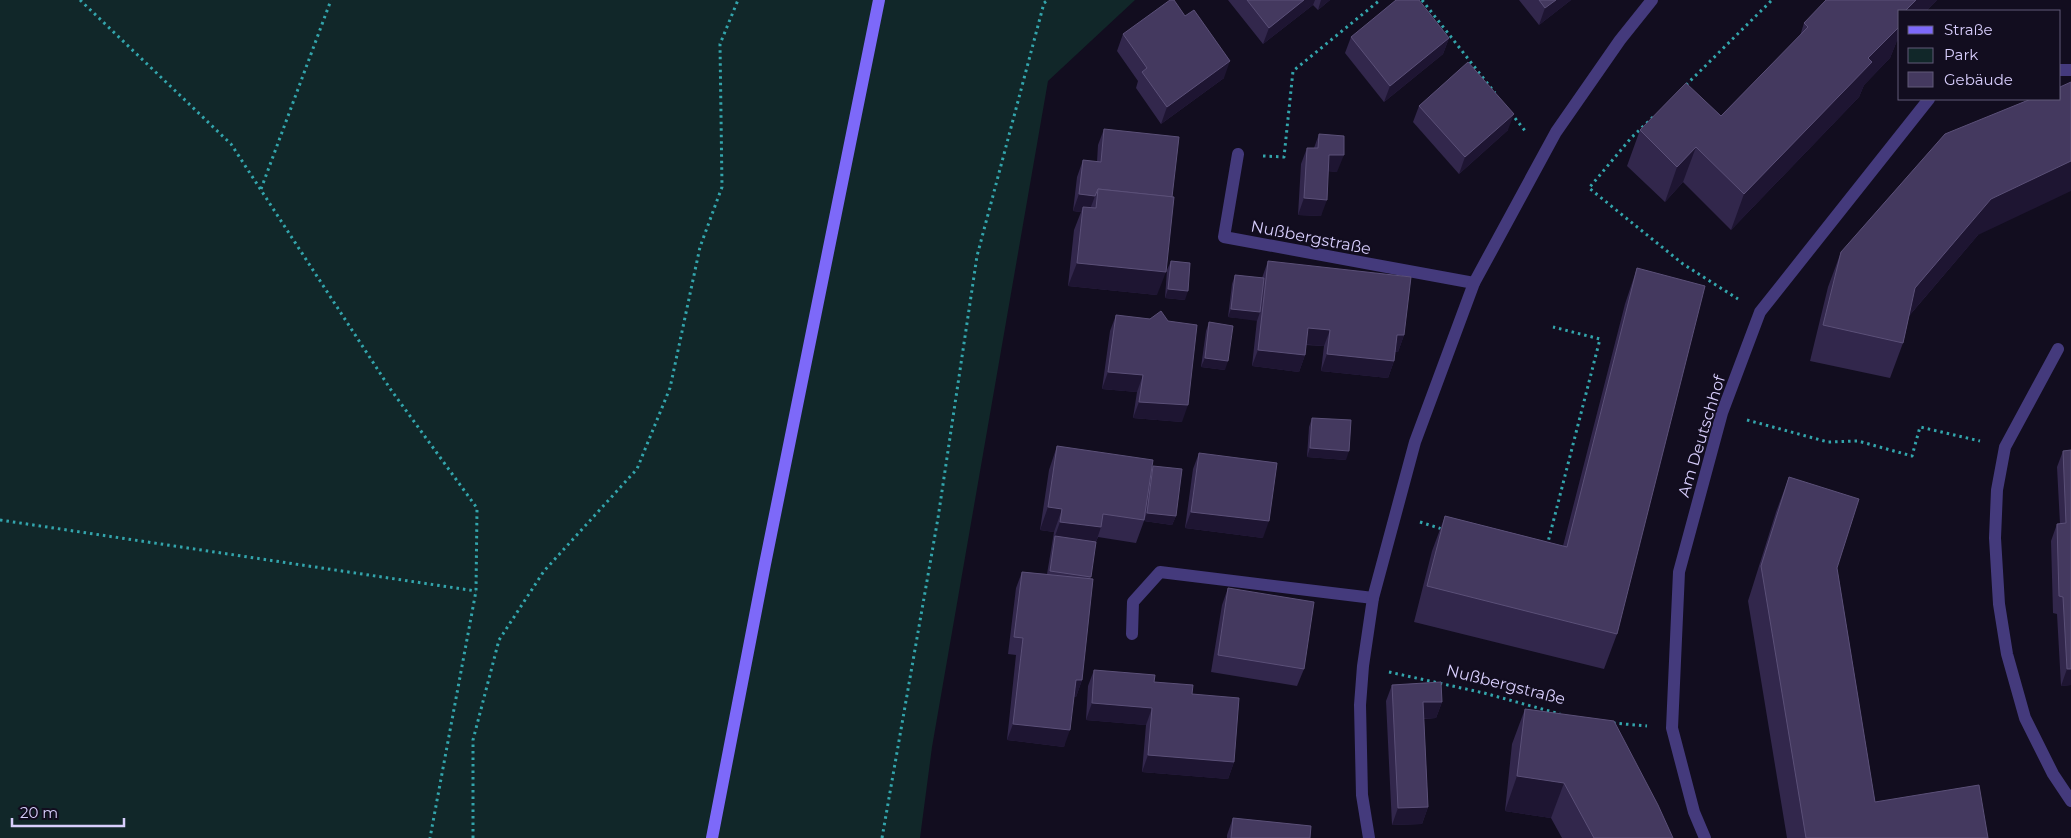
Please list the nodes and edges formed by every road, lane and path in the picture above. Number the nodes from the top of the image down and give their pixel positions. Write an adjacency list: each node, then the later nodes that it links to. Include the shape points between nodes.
1 (80, 0): 17 (path, via 231,144)
2 (331, 0): 17 (path)
3 (738, 0): 37 (path, via 720,44 722,187 700,247 670,388 637,469 544,571 499,640 473,740)
4 (879, 0): 38 (main road)
5 (1048, 0): 39 (path, via 1044,3 977,256 938,518)
6 (1380, 0): 15 (path, via 1293,71 1284,157)
7 (1422, 0): 11 (path)
8 (1652, 0): 16 (street, via 1620,40)
9 (1772, 0): 10 (path)
10 (1681, 90)
11 (1501, 100)
12 (1928, 100): 19 (street, Am Deutschhof)
13 (1507, 108): 16 (path)
14 (1660, 110): 19 (path, via 1631,138 1589,188 1683,264)
15 (1238, 154): 18 (street, Nußbergstraße, via 1224,237)
16 (1543, 154): 18 (street)
17 (261, 190): 28 (path, via 391,390 477,508)
18 (1474, 284): 24 (street, via 1415,442)
19 (1760, 312): 22 (street, Am Deutschhof)
20 (1553, 327): 27 (path, via 1600,339)
21 (2058, 349): 23 (street)
22 (1722, 413): 23 (path, via 1828,442 1858,441 1912,456 1920,427); 34 (street, Am Deutschhof, via 1679,572)
23 (2004, 447): 35 (street, via 1997,490 1995,538 1999,604 2007,654 2025,718 2052,774)
24 (1395, 516): 26 (path); 29 (street)
25 (0, 520): 28 (path)
26 (1451, 531)
27 (1546, 547)
28 (476, 591): 36 (path)
29 (1373, 598): 30 (street, via 1160,572 1133,602); 31 (street)
30 (1132, 634)
31 (1363, 666): 32 (path, Nußbergstraße, via 1484,693); 40 (street, via 1360,705 1362,795)
32 (1563, 715)
33 (1608, 722): 34 (path)
34 (1672, 728): 41 (street, Am Deutschhof, via 1694,812)
35 (2071, 801)
36 (430, 838)
37 (473, 838)
38 (712, 838)
39 (882, 838)
40 (1369, 838)
41 (1705, 838)

